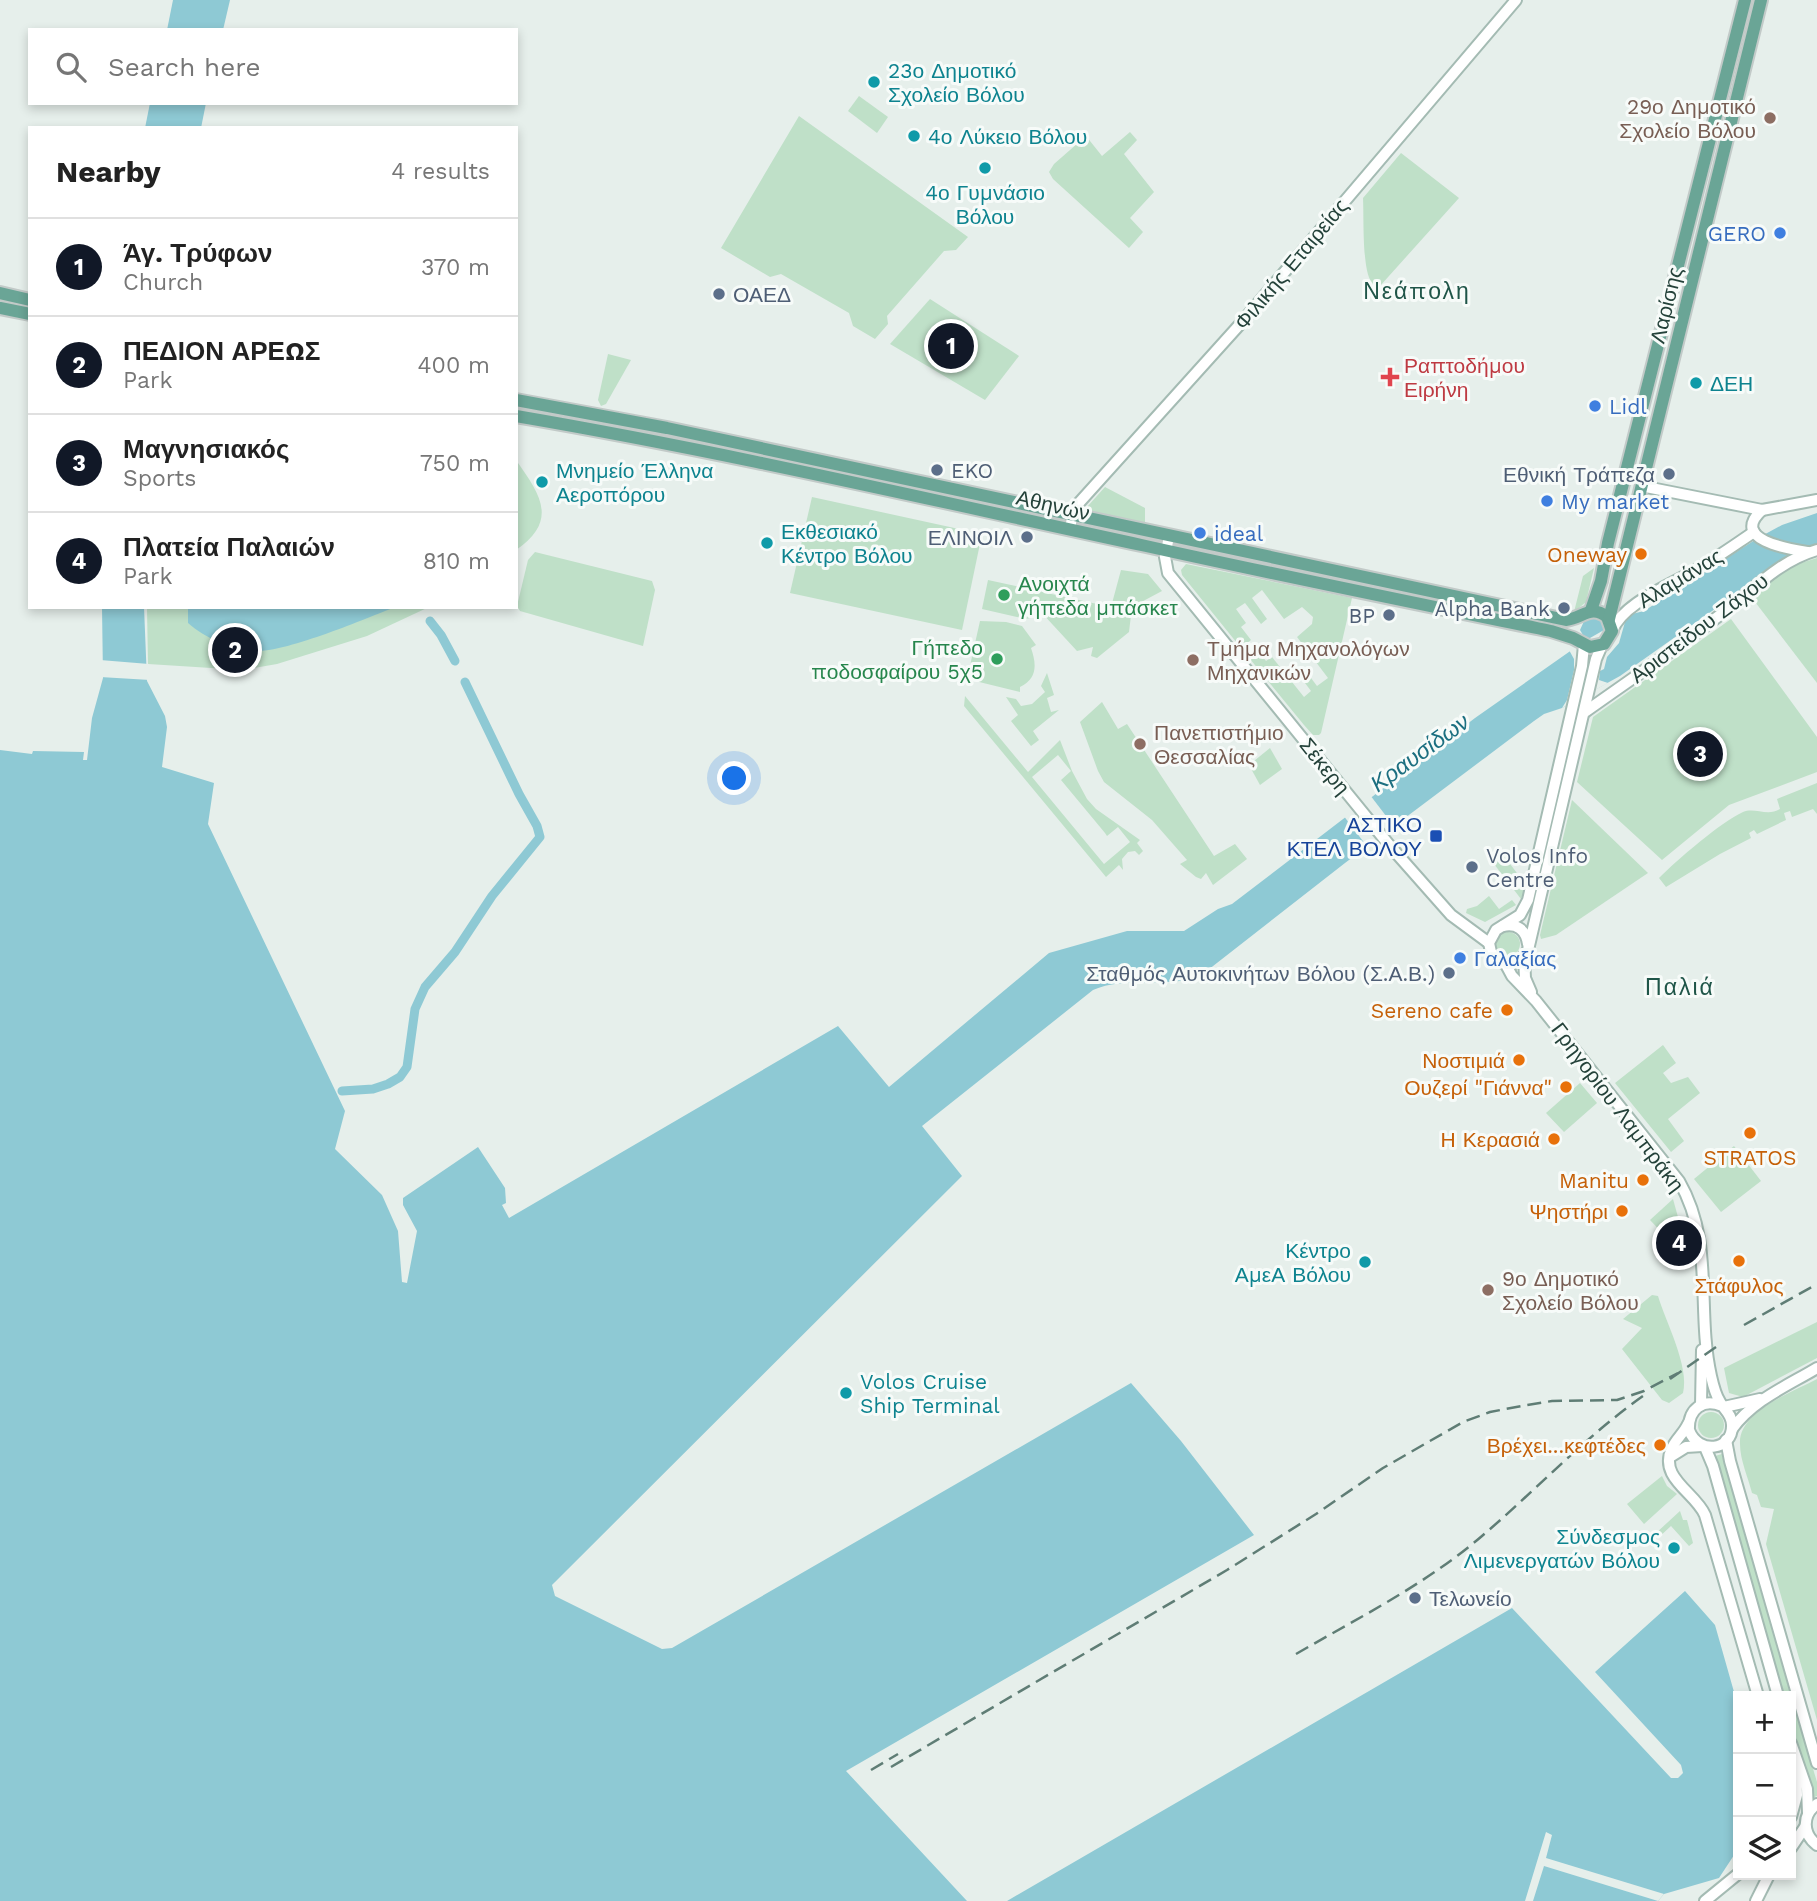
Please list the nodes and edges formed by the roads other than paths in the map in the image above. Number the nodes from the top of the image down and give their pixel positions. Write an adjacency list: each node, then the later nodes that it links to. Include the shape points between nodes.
1 (1516, 0): 13 (main road, Φιλικής Εταιρείας)
2 (1745, 0): 19 (main road, Λαρίσης)
3 (1761, 0): 10 (main road, Λαρίσης)
4 (0, 293): 5 (main road)
5 (28, 300)
6 (0, 308): 7 (main road)
7 (28, 314)
8 (518, 400): 13 (main road, Αθηνών)
9 (518, 416): 14 (main road, Αθηνών)
10 (1641, 486): 12 (main road); 21 (main road, Λαρίσης)
11 (1817, 500): 12 (main road)
12 (1762, 510): 15 (main road, via 1754,520)
13 (1073, 514): 14 (main road, Φιλικής Εταιρείας); 16 (main road, Αθηνών)
14 (1070, 528): 17 (main road, Αθηνών)
15 (1756, 535): 18 (main road); 21 (main road, Αλαμάνας, via 1635,605)
16 (1169, 536): 17 (main road); 20 (main road, Αθηνών, via 1566,620)
17 (1166, 550): 22 (main road, Αθηνών, via 1551,631); 26 (main road, Σέκερη, via 1166,569 1172,578 1385,841 1451,915)
18 (1809, 551): 24 (main road, Αριστείδου Ζάχου, via 1759,582 1702,629)
19 (1591, 610): 20 (main road); 21 (main road, via 1600,611)
20 (1578, 618): 22 (main road, via 1575,629)
21 (1612, 625): 23 (main road)
22 (1581, 643): 23 (main road, Αθηνών); 25 (main road, via 1583,666 1528,900 1520,915)
23 (1602, 646): 24 (main road, Γρηγορίου Λαμπράκη, via 1595,659)
24 (1585, 712): 27 (main road, Γρηγορίου Λαμπράκη)
25 (1503, 926): 26 (main road, via 1493,932); 27 (main road, via 1521,929 1527,936)
26 (1489, 943): 28 (main road, via 1493,956)
27 (1526, 952): 28 (main road, via 1516,962); 29 (main road, Γρηγορίου Λαμπράκη, via 1526,981)
28 (1505, 963): 29 (main road, Γρηγορίου Λαμπράκη)
29 (1536, 1001): 30 (main road, Γρηγορίου Λαμπράκη, via 1685,1193 1701,1238)
30 (1705, 1341): 33 (main road); 34 (main road, via 1712,1382)
31 (1817, 1368): 32 (main road)
32 (1766, 1398): 34 (main road); 36 (main road, via 1742,1417)
33 (1701, 1405): 34 (main road); 35 (main road)
34 (1723, 1407): 36 (main road, via 1731,1417)
35 (1688, 1422): 37 (main road, via 1691,1436); 38 (main road)
36 (1729, 1435): 37 (main road, via 1716,1446); 41 (main road, via 1730,1461)
37 (1704, 1446): 38 (main road, via 1686,1447); 40 (main road)
38 (1670, 1457): 39 (main road, via 1674,1480 1697,1500 1707,1519)
39 (1757, 1691)
40 (1777, 1691)
41 (1808, 1732): 42 (main road); 44 (main road)
42 (1817, 1749)
43 (1794, 1754): 48 (main road, via 1807,1789)
44 (1817, 1763)
45 (1796, 1772): 46 (main road)
46 (1796, 1802)
47 (1817, 1804): 48 (main road)
48 (1808, 1813): 49 (main road)
49 (1805, 1828): 50 (main road); 51 (main road)
50 (1796, 1841)
51 (1817, 1844)
52 (1733, 1878): 55 (main road)
53 (1759, 1880): 56 (main road)
54 (1766, 1880): 56 (main road)
55 (1704, 1901)
56 (1756, 1901)

